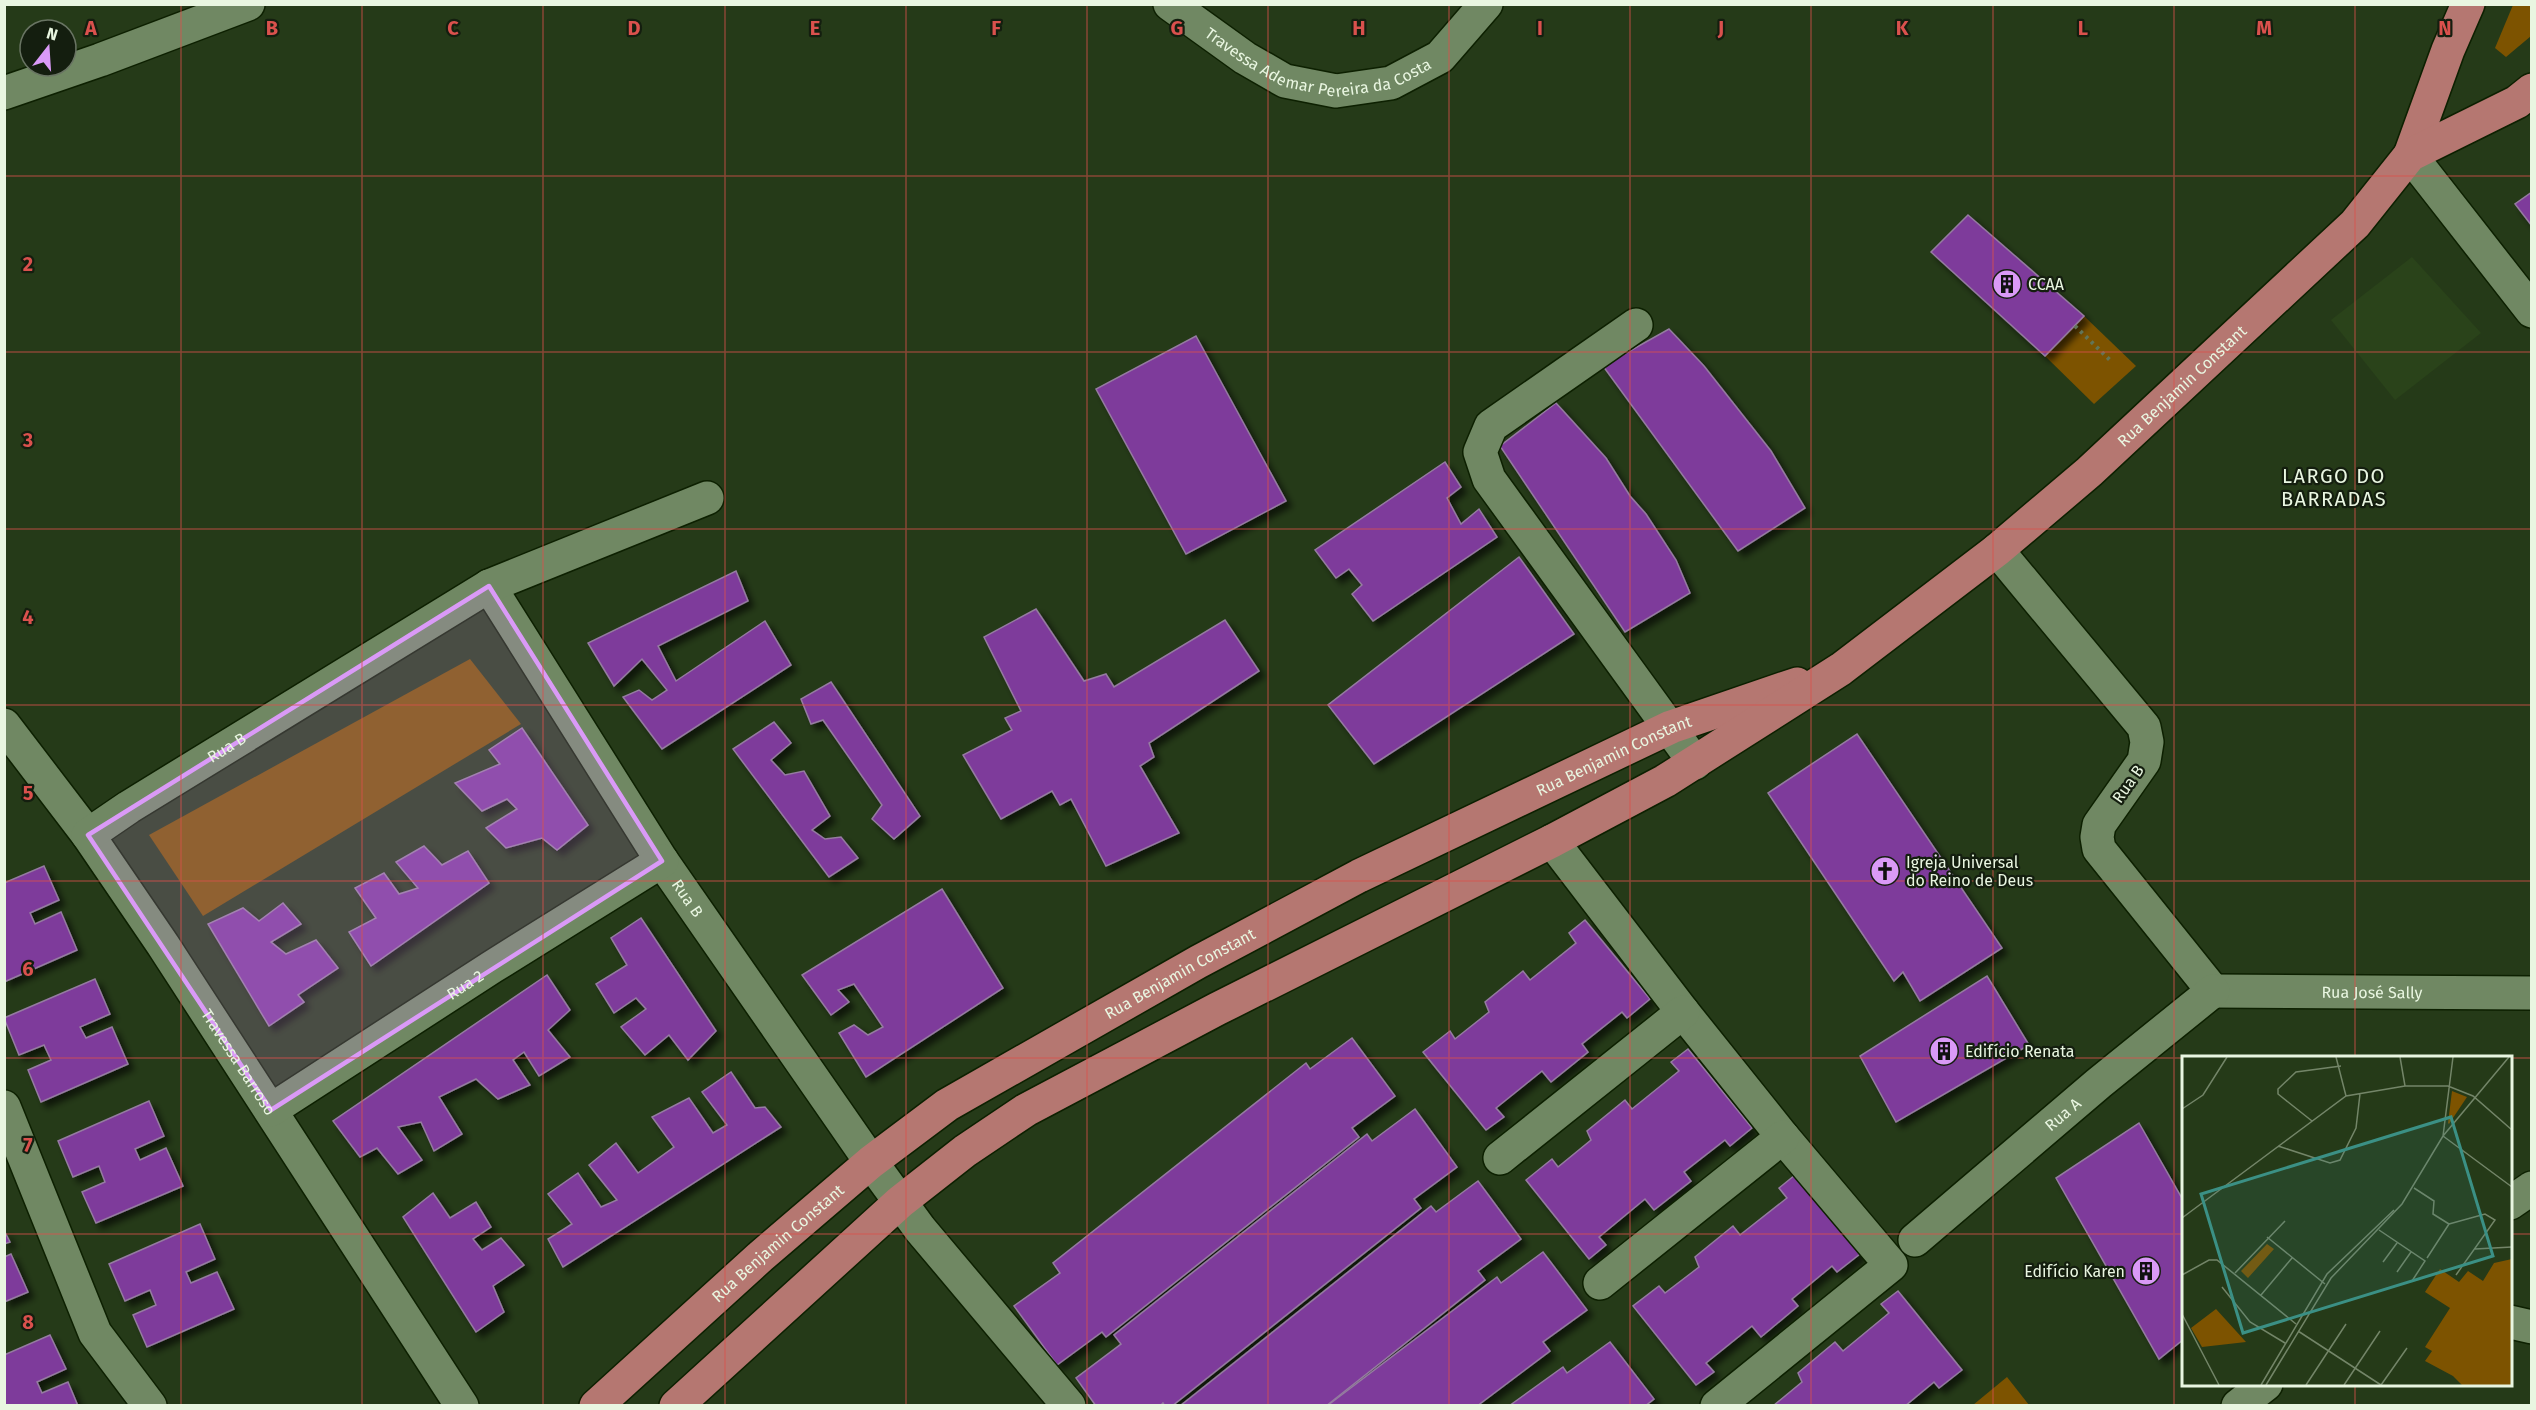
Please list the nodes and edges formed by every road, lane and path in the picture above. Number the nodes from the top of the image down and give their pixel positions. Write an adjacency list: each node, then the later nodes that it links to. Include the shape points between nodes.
1 (248, 4): 5 (street)
2 (1170, 4): 3 (street, Travessa Ademar Pereira da Costa, via 1245,58 1285,81 1336,91 1391,83 1440,57)
3 (1486, 4)
4 (2468, 4): 7 (main road)
5 (4, 93)
6 (2524, 96): 7 (main road, Rua Benjamin Constant)
7 (2410, 155): 8 (street); 13 (main road, Rua Benjamin Constant, via 2355,224 2089,472)
8 (2532, 311)
9 (1636, 325): 17 (street, via 1491,426 1480,452 1488,478)
10 (2075, 326): 11 (path)
11 (2112, 362)
12 (707, 498): 14 (street, Rua B)
13 (1997, 550): 15 (main road, Rua Benjamin Constant); 22 (street, Rua B, via 2144,727 2144,761 2099,825 2099,849)
14 (489, 586): 19 (street, Rua B); 21 (street, Rua B)
15 (1841, 669): 17 (main road, Rua Benjamin Constant); 18 (main road, Rua Benjamin Constant)
16 (4, 725): 19 (street, Travessa Barroso)
17 (1671, 727): 18 (street); 29 (main road, Rua Benjamin Constant, via 1359,876 1198,962 947,1105)
18 (1695, 763): 20 (main road, Rua Benjamin Constant)
19 (88, 835): 26 (street, Travessa Barroso)
20 (1552, 841): 24 (street); 31 (main road, Rua Benjamin Constant, via 1226,1004 1026,1110)
21 (662, 861): 26 (street, Rua 2); 29 (street, Rua B)
22 (2213, 991): 23 (street, Rua José Sally); 33 (street, Rua A)
23 (2532, 993)
24 (1683, 1012): 27 (street); 28 (street)
25 (4, 1107): 38 (street, via 95,1333)
26 (271, 1110): 39 (street, Travessa Barroso)
27 (1783, 1137): 34 (street); 43 (street, via 1891,1264)
28 (1500, 1158)
29 (871, 1162): 31 (street, Rua B); 40 (main road, Rua Benjamin Constant)
30 (2532, 1188): 32 (street)
31 (900, 1202): 41 (main road, Rua Benjamin Constant); 42 (street, Rua B)
32 (2512, 1202)
33 (1915, 1240)
34 (1600, 1283)
35 (2512, 1322): 36 (street)
36 (2532, 1327)
37 (2263, 1386): 44 (street)
38 (150, 1406)
39 (462, 1406)
40 (596, 1406)
41 (676, 1406)
42 (1069, 1406)
43 (1717, 1406)
44 (2238, 1406)

